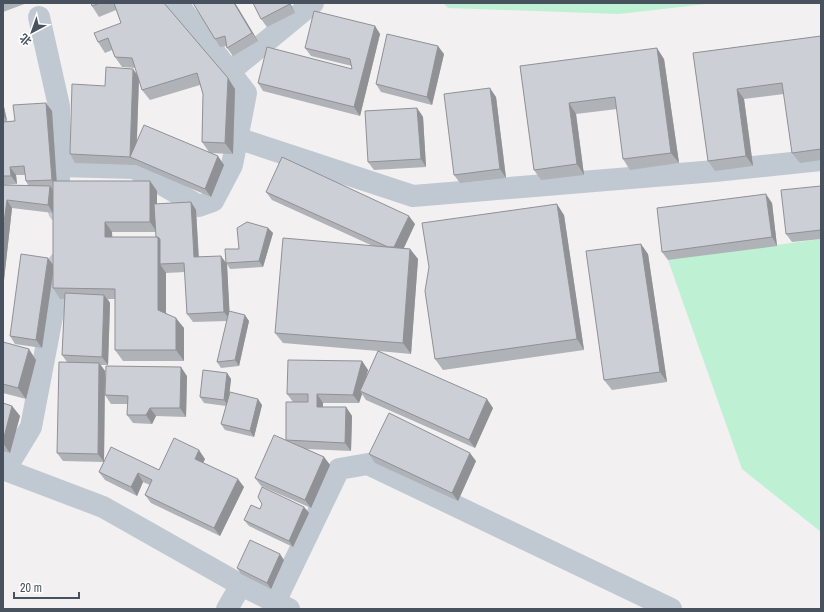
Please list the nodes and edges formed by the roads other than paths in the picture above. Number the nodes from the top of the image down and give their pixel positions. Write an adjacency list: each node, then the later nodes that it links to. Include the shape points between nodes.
1 (177, 3): 4 (street)
2 (313, 3): 4 (street)
3 (39, 17): 7 (street, via 59,106)
4 (229, 72): 5 (street, via 246,93)
5 (237, 138): 6 (street, via 413,196); 7 (street, via 232,165 213,201 199,206 134,168)
6 (821, 160)
7 (59, 166): 8 (street, via 59,280 31,427)
8 (4, 470): 9 (street, via 103,507)
9 (241, 585): 10 (street); 11 (street)
10 (282, 606): 12 (street, via 339,469 368,464)
11 (227, 609)
12 (671, 609)

